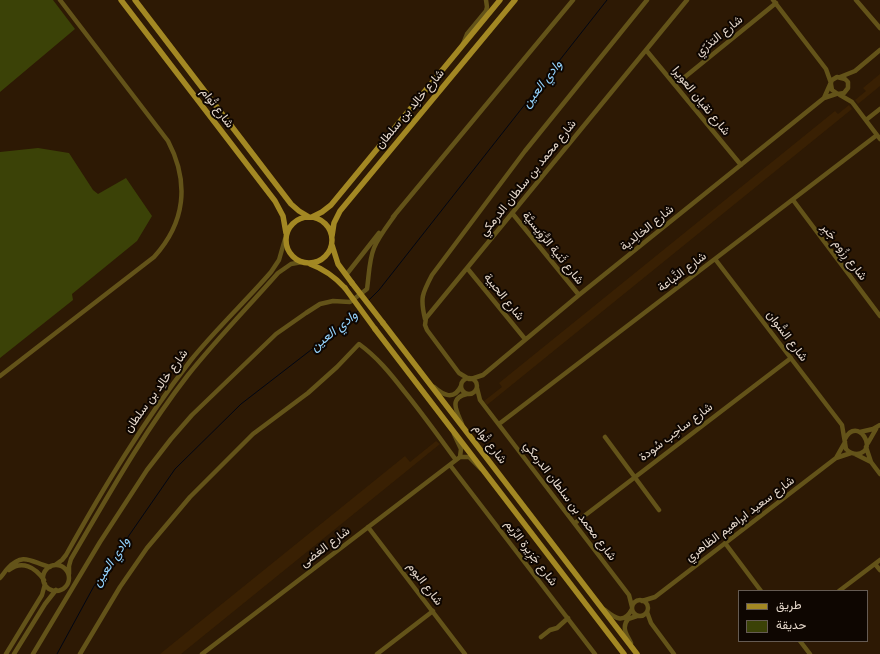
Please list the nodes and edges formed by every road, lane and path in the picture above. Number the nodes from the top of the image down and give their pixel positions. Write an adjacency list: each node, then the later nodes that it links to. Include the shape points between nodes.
1 (60, 0): 48 (street, via 168,141 180,170 181,202 172,232 154,258)
2 (121, 0): 33 (main road, شارع تُوام, via 275,201 283,216)
3 (135, 0): 32 (main road, شارع تُوام, via 291,204)
4 (486, 0): 13 (street, via 486,11 467,34)
5 (500, 0): 13 (main road, شارع خالِد بن سلطان)
6 (515, 0): 34 (main road, شارع خالِد بن سلطان, via 340,211 334,223)
7 (573, 0): 31 (street)
8 (647, 0): 43 (street, via 525,152 432,275 421,304)
9 (687, 0): 14 (street, شارع محمد بن سلطان الدرمكي)
10 (856, 0): 12 (street)
11 (775, 1): 16 (street); 20 (street, شارع التذرّي)
12 (880, 28)
13 (462, 46): 32 (main road, شارع خالِد بن سلطان, via 331,205)
14 (646, 50): 20 (street, شارع نقيان العويرا); 30 (street, شارع محمد بن سلطان الدرمكي)
15 (880, 50): 17 (street)
16 (826, 69): 18 (street); 19 (street)
17 (855, 71): 18 (street); 21 (street)
18 (840, 77): 19 (street, via 834,78); 21 (street, via 845,78)
19 (831, 83): 22 (street, via 832,90); 23 (street, شارع الخالِدية)
20 (676, 85): 28 (street, شارع نقيان العويرا)
21 (848, 86): 22 (street, via 844,93); 24 (street)
22 (837, 94): 23 (street, شارع الخالِدية); 24 (street)
23 (824, 98): 28 (street, شارع الخالِدية)
24 (852, 102): 26 (street)
25 (880, 109): 26 (street)
26 (866, 120): 27 (street)
27 (879, 137): 29 (street, شارع النَّباعة)
28 (741, 165): 41 (street, شارع الخالِدية)
29 (793, 200): 36 (street, شارع النَّباعة); 42 (street, شارع رِزُوم جَبِر)
30 (512, 213): 39 (street, شارع محمد بن سلطان الدرمكي); 41 (street, شارع ثَنية الرُّوَيسيَّة)
31 (395, 215): 40 (street); 102 (street, via 374,248 367,289 350,302 333,301 320,304 276,334 171,438 100,542)
32 (310, 217): 33 (main road, via 298,219); 34 (main road, via 325,223)
33 (286, 236): 37 (main road, via 286,245 292,256); 79 (street, شارع خالِد بن سلطان, via 279,260 271,272 204,344 160,401 122,458 66,555)
34 (332, 236): 35 (main road)
35 (332, 245): 38 (main road, via 321,260); 40 (main road, شارع تُوام, via 335,258)
36 (715, 259): 45 (street, شارع السُّوان); 55 (street, شارع النَّباعة)
37 (302, 262): 38 (main road); 81 (street, شارع خالِد بن سلطان, via 291,264 278,273 177,390 135,450 71,559)
38 (308, 264): 59 (main road, شارع تُوام, bridge, via 325,271 344,288)
39 (467, 268): 43 (street, شارع محمد بن سلطان الدرمكي); 44 (street, شارع الحبية)
40 (346, 275): 50 (main road, شارع تُوام, bridge)
41 (579, 295): 44 (street, شارع الخالِدية)
42 (880, 316)
43 (425, 320): 46 (street, via 425,327)
44 (525, 339): 47 (street, شارع الخالِدية)
45 (791, 358): 56 (street, شارع السُّوان); 72 (street, شارع ساحِب سُودة)
46 (459, 373): 49 (street); 51 (street)
47 (483, 375): 49 (street, شارع الخالِدية); 52 (street, شارع الخالِدية)
48 (0, 376)
49 (470, 379): 51 (street, via 464,380); 52 (street)
50 (429, 383): 51 (street, via 447,395 456,394); 58 (main road, شارع تُوام)
51 (462, 385): 53 (street, via 462,390)
52 (477, 387): 53 (street, via 473,393); 54 (street, شارع محمد بن سلطان الدرمكي)
53 (468, 394): 54 (street, شارع محمد بن سلطان الدرمكي); 58 (street, via 458,398 455,404)
54 (480, 400): 55 (street, شارع محمد بن سلطان الدرمكي)
55 (499, 424): 74 (street, شارع محمد بن سلطان الدرمكي)
56 (842, 425): 60 (street, شارع السُّوان); 62 (street, شارع السُّوان)
57 (878, 426): 60 (street); 63 (street)
58 (465, 429): 90 (main road, شارع تُوام)
59 (453, 430): 65 (street, via 461,448); 70 (main road, شارع تُوام)
60 (858, 432): 62 (street, via 849,434); 63 (street, via 865,437)
61 (605, 437): 72 (street)
62 (845, 441): 64 (street, via 846,449); 66 (street, شارع سعيد ابراهيم الظاهري)
63 (867, 445): 64 (street, via 861,453); 68 (street)
64 (853, 454): 66 (street, شارع سعيد ابراهيم الظاهري); 68 (street)
65 (460, 457): 67 (street, شارع الغضى); 70 (street, via 469,457)
66 (836, 458): 76 (street, شارع سعيد ابراهيم الظاهري)
67 (456, 460): 69 (street, شارع الغضى); 103 (street, via 393,376 359,344 308,393 253,434 190,497 146,548)
68 (871, 462): 71 (street)
69 (450, 464): 75 (street, شارع الغضى); 95 (street, شارع جَزِيرة الرِّيم)
70 (483, 470): 108 (main road, شارع تُوام)
71 (880, 474)
72 (634, 477): 73 (street); 74 (street, شارع ساحِب سُودة)
73 (659, 510)
74 (575, 523): 87 (street, شارع محمد بن سلطان الدرمكي)
75 (368, 527): 93 (street, شارع البوم); 104 (street, شارع الغضى)
76 (725, 543): 85 (street); 88 (street, شارع سعيد ابراهيم الظاهري)
77 (880, 560): 78 (street)
78 (875, 564): 80 (street); 86 (street)
79 (53, 566): 81 (street, via 64,568); 82 (street, via 23,558 14,562); 83 (street, via 44,574)
80 (880, 570)
81 (68, 574): 84 (street, via 67,584)
82 (1, 577): 83 (street, via 13,567 23,565 34,569)
83 (44, 582): 84 (street, via 50,589); 100 (street, via 44,591)
84 (56, 590): 101 (street)
85 (760, 590)
86 (840, 590)
87 (629, 595): 89 (street, شارع محمد بن سلطان الدرمكي); 91 (street, شارع محمد بن سلطان الدرمكي)
88 (655, 596): 89 (street, شارع سعيد ابراهيم الظاهري); 92 (street, شارع سعيد ابراهيم الظاهري)
89 (641, 601): 91 (street, via 636,601); 92 (street, via 646,604)
90 (602, 608): 91 (street, via 619,619 628,616); 99 (main road, شارع تُوام)
91 (632, 608): 94 (street)
92 (647, 610): 94 (street, via 644,615); 96 (street)
93 (433, 612): 105 (street); 106 (street, شارع البوم)
94 (638, 616): 96 (street); 99 (street, via 628,619 624,628)
95 (568, 618): 97 (street); 107 (street, شارع جَزِيرة الرِّيم)
96 (651, 623): 109 (street)
97 (541, 637)
98 (801, 642): 110 (street)
99 (636, 653)
100 (6, 654)
101 (14, 654)
102 (33, 654)
103 (80, 654)
104 (202, 654)
105 (377, 654)
106 (465, 654)
107 (595, 654)
108 (624, 654)
109 (674, 654)
110 (810, 654)

